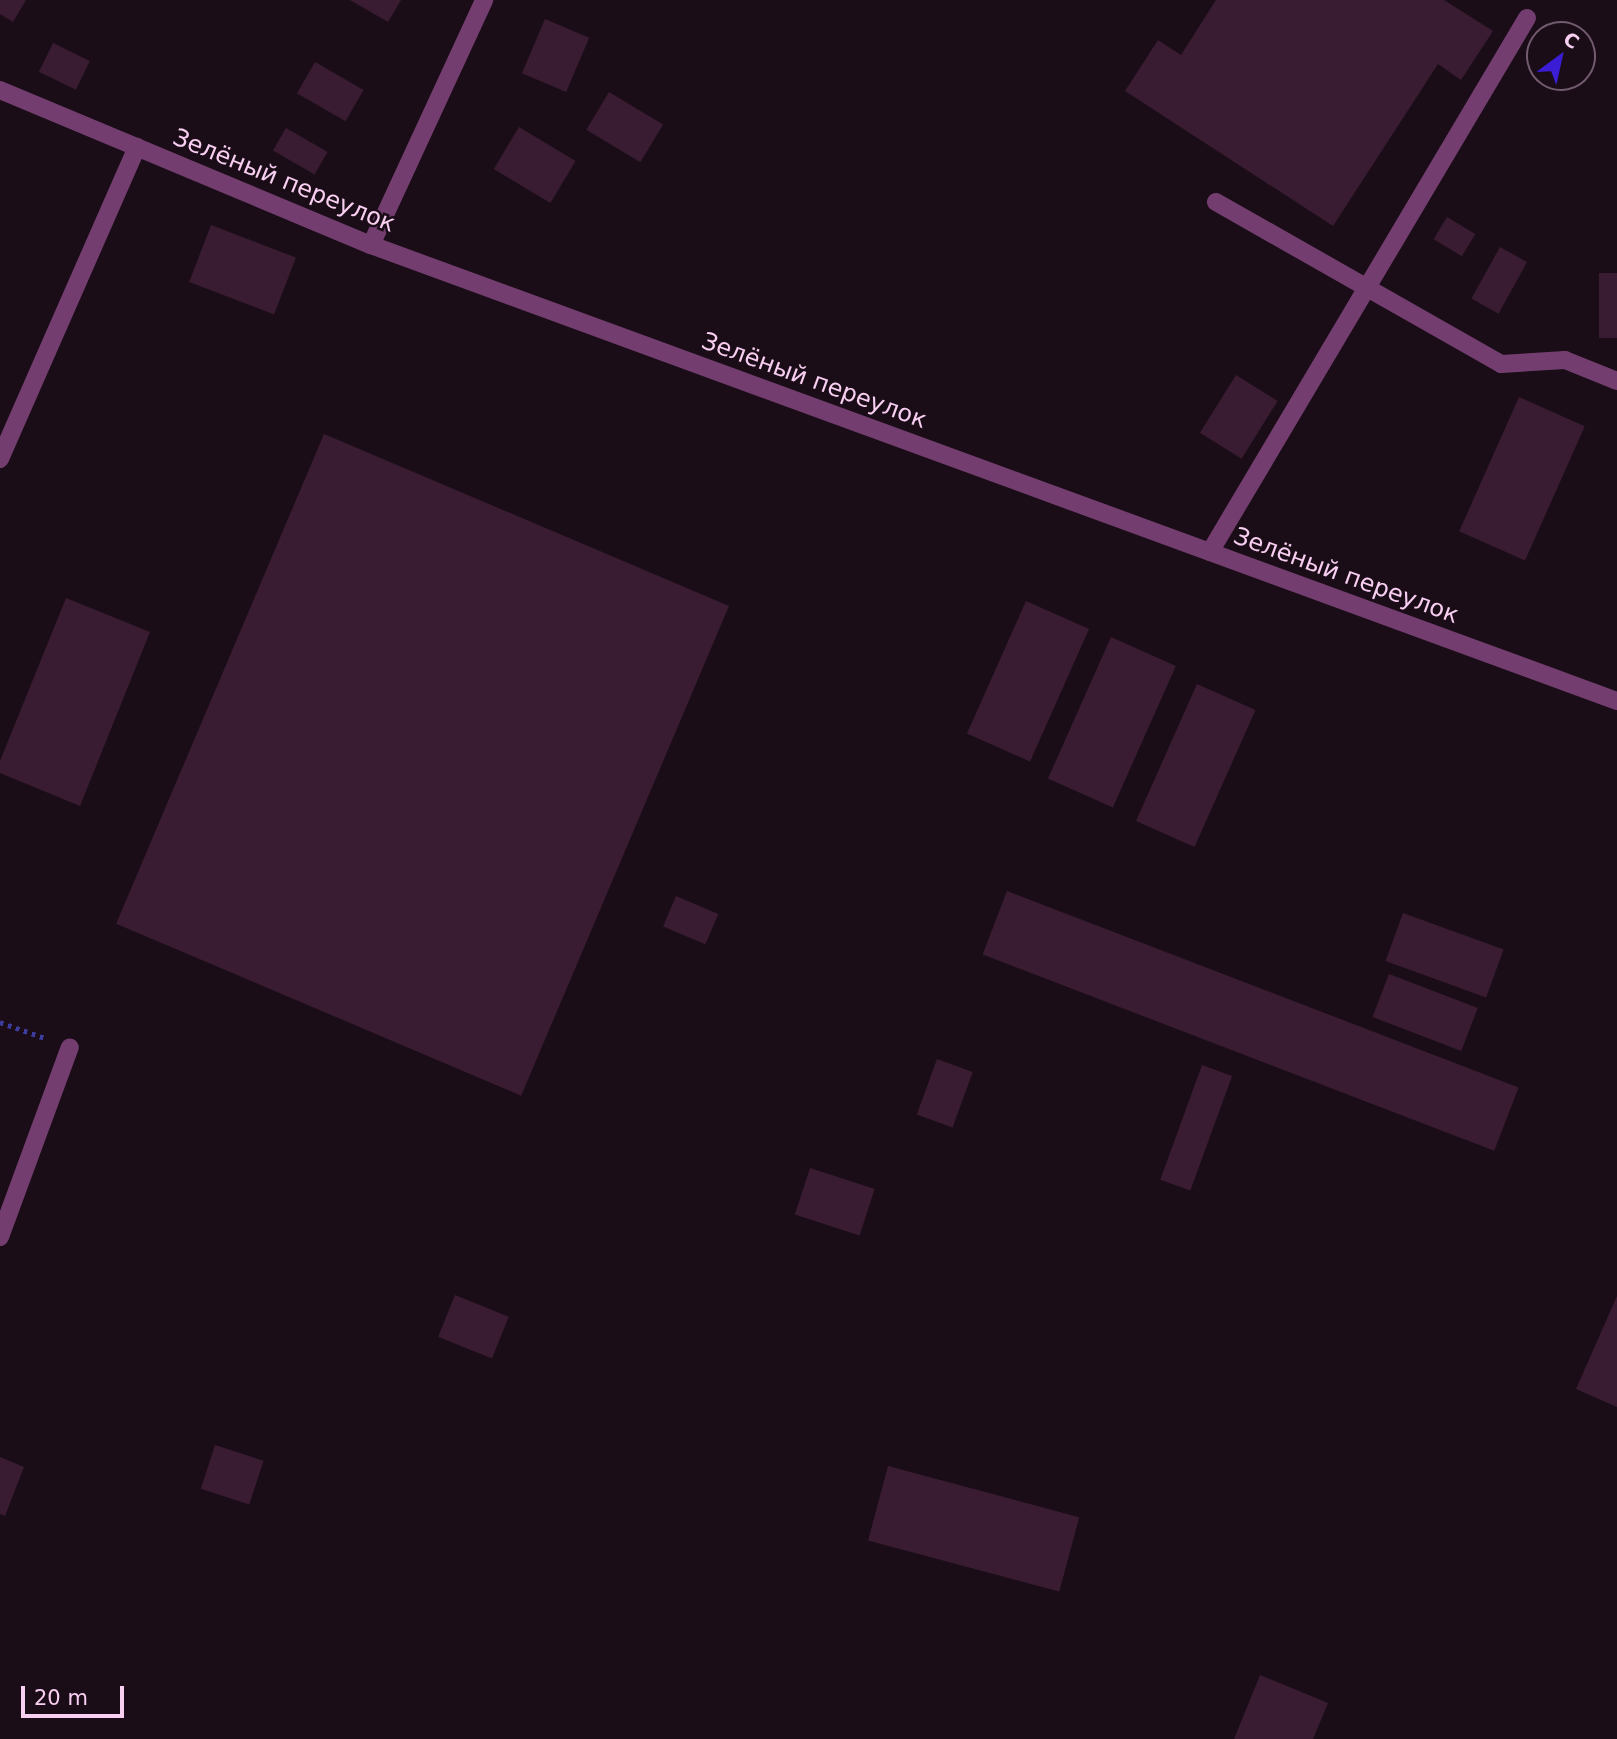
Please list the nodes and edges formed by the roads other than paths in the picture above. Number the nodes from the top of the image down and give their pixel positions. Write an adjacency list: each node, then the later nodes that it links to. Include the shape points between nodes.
1 (484, 0): 6 (street)
2 (1527, 18): 7 (street)
3 (0, 90): 4 (street, Зелёный переулок)
4 (137, 147): 6 (street, Зелёный переулок); 9 (street)
5 (1216, 202): 7 (street)
6 (371, 245): 10 (street, Зелёный переулок)
7 (1365, 290): 8 (street, via 1501,364 1564,360); 10 (street)
8 (1617, 381)
9 (0, 459)
10 (1210, 552): 11 (street, Зелёный переулок)
11 (1617, 701)
12 (69, 1047): 13 (street)
13 (0, 1237)

